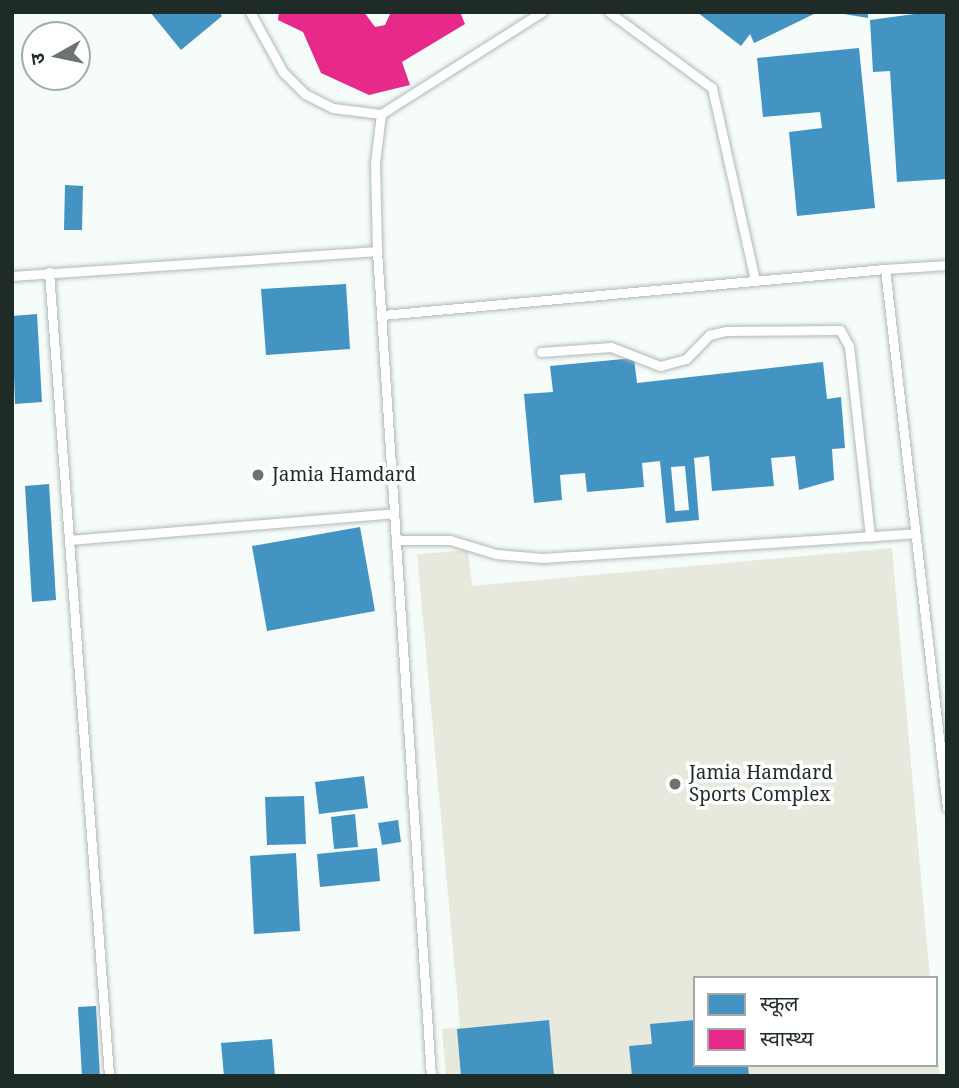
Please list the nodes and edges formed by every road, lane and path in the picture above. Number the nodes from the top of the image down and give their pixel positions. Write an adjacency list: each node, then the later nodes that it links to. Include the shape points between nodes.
1 (250, 12): 4 (lane, via 283,72 305,94 333,108)
2 (542, 12): 4 (lane)
3 (609, 12): 10 (lane, via 712,88)
4 (381, 114): 5 (lane, via 374,163)
5 (377, 251): 8 (lane); 11 (lane)
6 (947, 265): 7 (lane)
7 (885, 269): 10 (lane); 14 (lane)
8 (50, 272): 9 (lane); 16 (lane)
9 (12, 276)
10 (755, 281): 11 (lane)
11 (382, 314): 13 (lane)
12 (541, 352): 15 (lane, via 611,347 660,366 685,359 709,335 727,331 840,330 849,346)
13 (394, 513): 16 (lane); 17 (lane)
14 (915, 533): 15 (lane); 18 (lane)
15 (870, 537): 17 (lane, via 543,558 496,554 450,540)
16 (69, 540): 19 (lane)
17 (398, 540): 20 (lane)
18 (947, 807)
19 (109, 1076)
20 (431, 1076)

